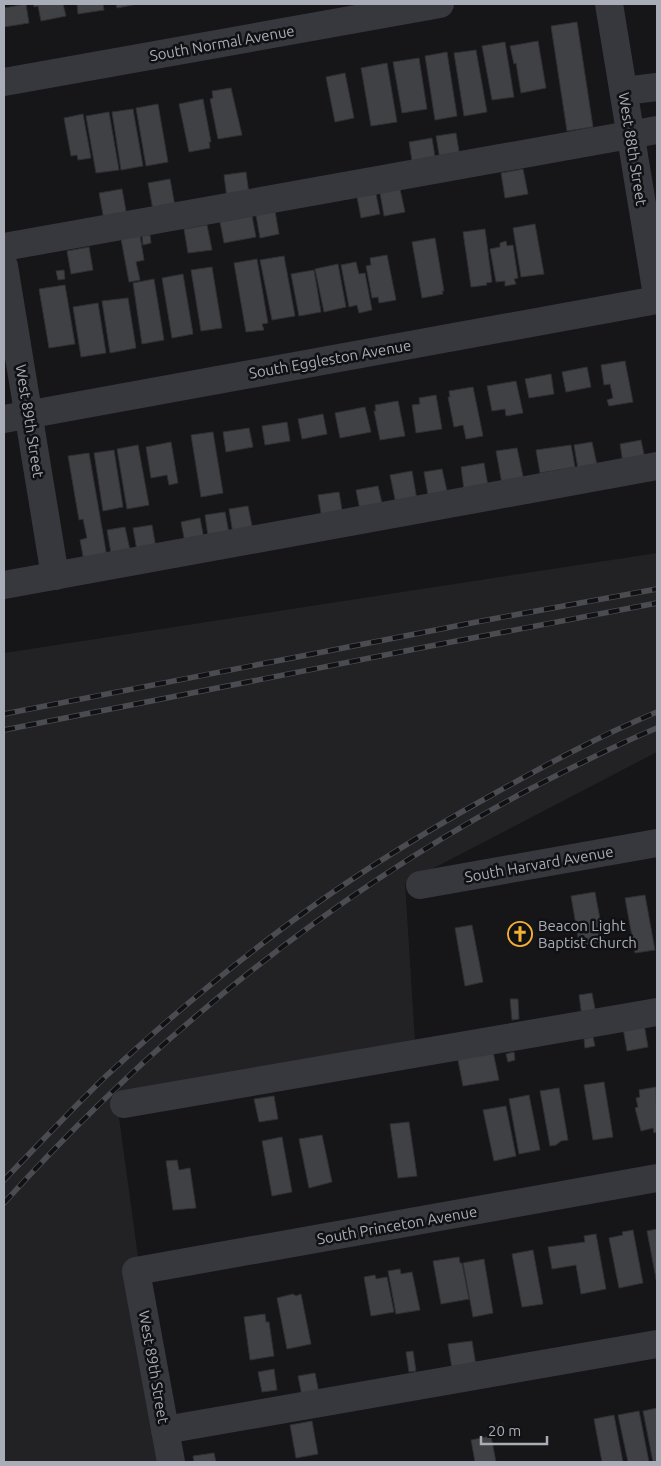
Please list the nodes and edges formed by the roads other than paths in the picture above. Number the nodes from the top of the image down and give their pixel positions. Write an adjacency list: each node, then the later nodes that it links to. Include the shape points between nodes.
1 (440, 4): 3 (street, South Normal Avenue)
2 (609, 4): 5 (street, West 88th Street)
3 (4, 82)
4 (657, 87): 5 (street)
5 (624, 91): 7 (street, West 88th Street)
6 (657, 130): 7 (street)
7 (631, 135): 8 (street); 10 (street, West 88th Street)
8 (4, 247)
9 (4, 266): 12 (street, West 89th Street)
10 (657, 295)
11 (657, 300): 12 (street, South Eggleston Avenue)
12 (16, 416): 14 (street, West 89th Street)
13 (657, 466): 14 (street)
14 (55, 576): 15 (street)
15 (4, 585)
16 (657, 843): 17 (street, South Harvard Avenue)
17 (420, 885)
18 (657, 1012): 19 (street)
19 (124, 1104)
20 (657, 1178): 21 (street, South Princeton Avenue)
21 (136, 1272): 23 (street, West 89th Street)
22 (657, 1344): 23 (street)
23 (165, 1430): 24 (street, West 89th Street)
24 (171, 1462)

